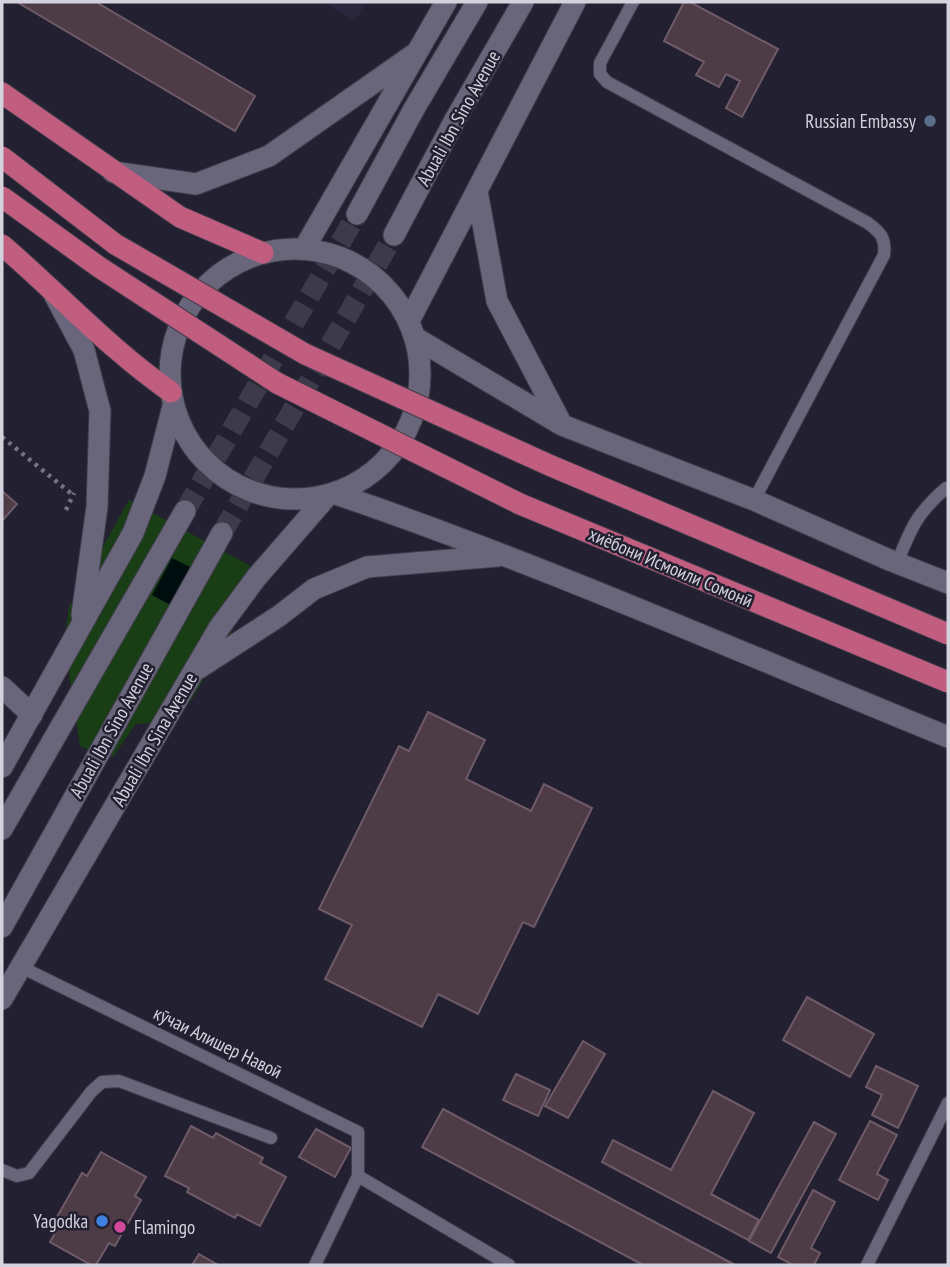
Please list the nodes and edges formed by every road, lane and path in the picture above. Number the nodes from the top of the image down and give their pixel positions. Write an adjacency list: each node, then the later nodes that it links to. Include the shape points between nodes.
1 (446, 2): 6 (main road)
2 (477, 2): 12 (main road)
3 (523, 2): 13 (main road, Abuali Ibn Sino Avenue)
4 (575, 2): 10 (main road)
5 (633, 2): 26 (lane, via 600,63 600,74 607,82 868,223 885,243 884,255)
6 (416, 53): 9 (main road, via 269,156 196,184); 15 (main road)
7 (2, 93): 9 (highway)
8 (2, 157): 34 (highway, bridge, via 115,244 305,354 550,465)
9 (113, 172): 16 (highway, via 180,217)
10 (477, 191): 18 (main road); 20 (main road, via 497,301)
11 (2, 197): 36 (highway, хиёбони Исмоили Сомонӣ, bridge, via 99,267 277,383 520,504)
12 (357, 214)
13 (394, 235)
14 (2, 245): 17 (highway)
15 (304, 249): 16 (main road); 18 (main road, via 337,256 366,271 391,294)
16 (263, 253): 19 (main road, via 229,267 201,290 181,320 170,355)
17 (50, 286): 19 (highway); 33 (main road, via 84,350 100,411 97,507)
18 (412, 329): 20 (main road); 24 (main road, via 420,369 417,401 406,432 387,459 363,480)
19 (172, 399): 24 (main road, via 186,436 206,463 233,483 263,495 296,499); 33 (main road, via 155,476 133,533)
20 (562, 425): 26 (main road)
21 (2, 437): 25 (path)
22 (77, 486): 25 (path)
23 (947, 486): 31 (lane, via 912,525)
24 (331, 494): 30 (main road); 35 (main road, Abuali Ibn Sina Avenue, via 256,578)
25 (73, 495): 27 (path)
26 (754, 500): 31 (main road)
27 (66, 510)
28 (185, 511): 41 (main road)
29 (222, 533): 42 (main road, Abuali Ibn Sino Avenue)
30 (503, 555): 35 (main road, via 367,567 314,589); 39 (main road)
31 (897, 563): 32 (main road)
32 (948, 583)
33 (80, 626): 38 (main road)
34 (948, 634)
35 (193, 672): 43 (main road, Abuali Ibn Sina Avenue)
36 (948, 682)
37 (2, 687): 38 (main road)
38 (32, 715): 40 (main road)
39 (948, 737)
40 (2, 767)
41 (2, 829)
42 (2, 927)
43 (21, 967): 44 (main road, Abuali Ibn Sina Avenue); 48 (lane, кӯчаи Алишер Навоӣ, via 358,1132)
44 (2, 999)
45 (948, 1103): 51 (lane)
46 (271, 1138): 47 (lane, via 119,1081 102,1083 29,1173 17,1176)
47 (2, 1170)
48 (358, 1176): 49 (lane, кӯчаи Алишер Навоӣ); 50 (lane)
49 (315, 1265)
50 (509, 1265)
51 (867, 1265)

